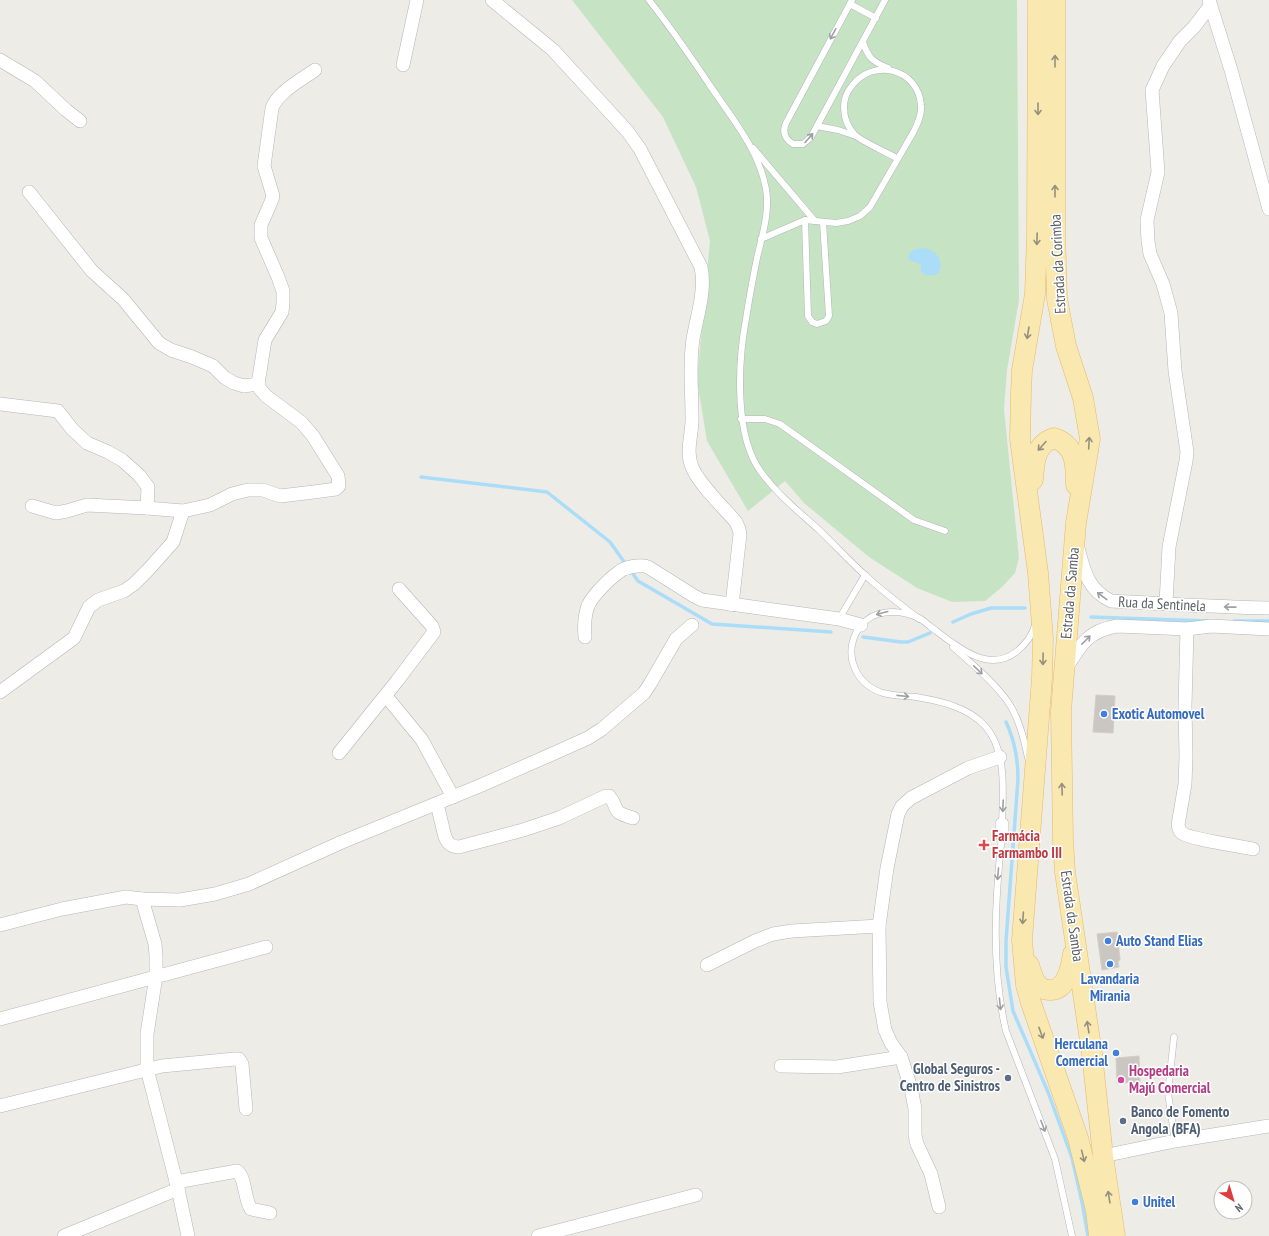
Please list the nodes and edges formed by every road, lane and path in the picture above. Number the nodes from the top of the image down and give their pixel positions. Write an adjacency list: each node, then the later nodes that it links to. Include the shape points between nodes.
1 (417, 0): 12 (street)
2 (492, 0): 39 (street, via 553,50 628,132 640,148 701,267 703,285 691,351 692,416 688,448 692,467 698,477 739,529)
3 (649, 0): 18 (lane)
4 (886, 0): 9 (lane)
5 (1038, 0): 32 (main road, Estrada da Corimba, one-way to 32, via 1035,294 1022,370 1020,439)
6 (1055, 0): 33 (main road, Estrada da Corimba, one-way to 6, via 1090,438 1083,398 1066,346 1057,299)
7 (851, 2): 9 (lane); 16 (lane, one-way to 16, via 786,123 784,132 793,144 803,144 811,137)
8 (1210, 3): 21 (street); 38 (street, via 1163,66 1152,90 1158,172 1147,220 1148,241 1150,254 1163,284 1171,313 1187,452 1169,547)
9 (876, 18): 10 (lane)
10 (863, 42): 14 (lane, via 872,60); 16 (lane)
11 (0, 60): 15 (street, via 35,82)
12 (403, 65)
13 (315, 70): 26 (street, via 280,95 272,108 264,166 273,196 261,225 261,238 283,291 283,303 279,319 265,340)
14 (900, 73): 17 (lane, via 889,69 865,73 848,90 844,114 848,126); 19 (lane, via 911,81 922,105 920,119)
15 (80, 121)
16 (817, 126): 17 (lane)
17 (856, 136): 19 (lane)
18 (747, 140): 23 (lane); 25 (lane, via 759,164 766,190 766,215)
19 (898, 159): 24 (lane, via 870,207 860,216 836,223)
20 (29, 192): 26 (street, via 92,271 123,299 159,343 213,366 234,383 244,386)
21 (1269, 209)
22 (805, 220): 23 (lane); 24 (lane, via 808,316 817,324 826,321 829,316); 25 (lane)
23 (815, 221): 24 (lane)
24 (823, 222)
25 (762, 239): 28 (lane, via 744,327 740,372)
26 (258, 384): 31 (street, via 266,396 304,425 313,436 338,476 339,486 336,489 280,496 263,490 248,490 232,494 210,505)
27 (0, 404): 30 (street, via 58,411 87,444 122,460 139,475 148,487)
28 (741, 419): 34 (lane, via 765,419 780,424 914,520); 36 (lane, via 750,455 771,486)
29 (32, 506): 30 (street, via 56,513 87,505)
30 (147, 508): 31 (street)
31 (183, 511): 50 (street, via 173,542 134,584 124,591 98,600 89,607 74,638)
32 (1031, 522): 33 (main road, one-way to 32, via 1076,480 1073,455 1066,444 1054,438 1044,443 1036,454); 35 (main road, Estrada da Samba)
33 (1075, 528): 38 (street, Rua da Sentinela, one-way to 33, via 1111,601 1102,597 1093,588 1087,576); 49 (main road, Estrada da Samba)
34 (945, 531)
35 (1038, 573): 47 (lane, Estrada da Samba, via 1034,627 1027,642 1013,654 994,660 982,658 965,652); 56 (main road, Estrada da Samba, one-way to 56, via 1043,638 1042,678)
36 (864, 575): 41 (lane); 42 (lane)
37 (399, 589): 51 (street, via 432,626 434,632)
38 (1166, 603): 40 (street, Rua da Sentinela, one-way to 38)
39 (732, 605): 42 (street); 48 (street, via 702,600 648,567 640,566 620,571 596,594 588,606 584,620)
40 (1269, 608)
41 (919, 618): 44 (lane, Estrada da Samba, one-way to 44, via 891,611 875,615); 47 (lane, Estrada da Samba)
42 (839, 619): 44 (street)
43 (692, 625): 54 (street, via 676,639 644,693 602,729 550,756)
44 (861, 625): 53 (lane, one-way to 53, via 852,642 851,650 855,671 861,679 882,692 949,705 977,718 993,738)
45 (1187, 629): 46 (street, Rua da Sentinela, via 1211,626); 49 (street, Rua da Sentinela, one-way to 45, via 1083,643 1099,630 1117,626); 58 (street, via 1185,784 1179,830 1182,834 1195,838)
46 (1269, 629)
47 (939, 633): 56 (lane, Estrada da Samba, one-way to 56, via 1008,703 1020,727 1030,766)
48 (585, 637)
49 (1064, 672): 62 (main road, Estrada da Samba, one-way to 49, via 1065,872 1063,834 1060,711)
50 (0, 692)
51 (386, 696): 52 (street); 54 (street, via 422,740)
52 (339, 753)
53 (1000, 757): 61 (street, via 968,768 911,798 902,806 895,827); 84 (lane, one-way to 84, via 1003,788 1002,830 995,926 1001,1009 1008,1037 1055,1159)
54 (453, 797): 55 (street)
55 (437, 804): 57 (street, via 447,842 459,848 559,818 606,796 611,798 616,812); 59 (street, via 342,842 249,884 215,894 180,900)
56 (1031, 809): 63 (main road, Estrada da Samba, one-way to 63)
57 (632, 818)
58 (1253, 849)
59 (142, 899): 60 (street, via 126,897); 66 (street, via 155,944)
60 (0, 924)
61 (879, 926): 65 (street, via 773,934); 69 (street, via 880,1002 885,1030)
62 (1074, 936): 63 (main road, via 1069,973 1060,987 1051,991 1038,986 1034,979); 76 (main road, Estrada da Samba, one-way to 62, via 1092,1054)
63 (1022, 940): 85 (main road, Estrada da Samba, one-way to 85, via 1030,1003 1078,1138 1096,1210)
64 (266, 947): 66 (street)
65 (707, 965)
66 (156, 976): 67 (street); 71 (street, via 147,1034)
67 (0, 1019)
68 (1174, 1037): 75 (lane, via 1168,1093)
69 (901, 1057): 70 (street, via 837,1068); 79 (street, via 915,1109 917,1144 931,1174)
70 (781, 1066)
71 (147, 1070): 72 (street); 73 (street, via 162,1066 239,1059 242,1064); 77 (street)
72 (0, 1106)
73 (246, 1109)
74 (1269, 1126): 75 (street)
75 (1175, 1141): 76 (street)
76 (1103, 1156): 86 (main road, Estrada da Samba, one-way to 76)
77 (177, 1185): 80 (street, via 237,1171 241,1174 247,1204 251,1210); 81 (street); 82 (street)
78 (696, 1195): 83 (street)
79 (939, 1207)
80 (270, 1213)
81 (64, 1236)
82 (188, 1236)
83 (538, 1236)
84 (1072, 1236)
85 (1099, 1236)
86 (1115, 1236)

